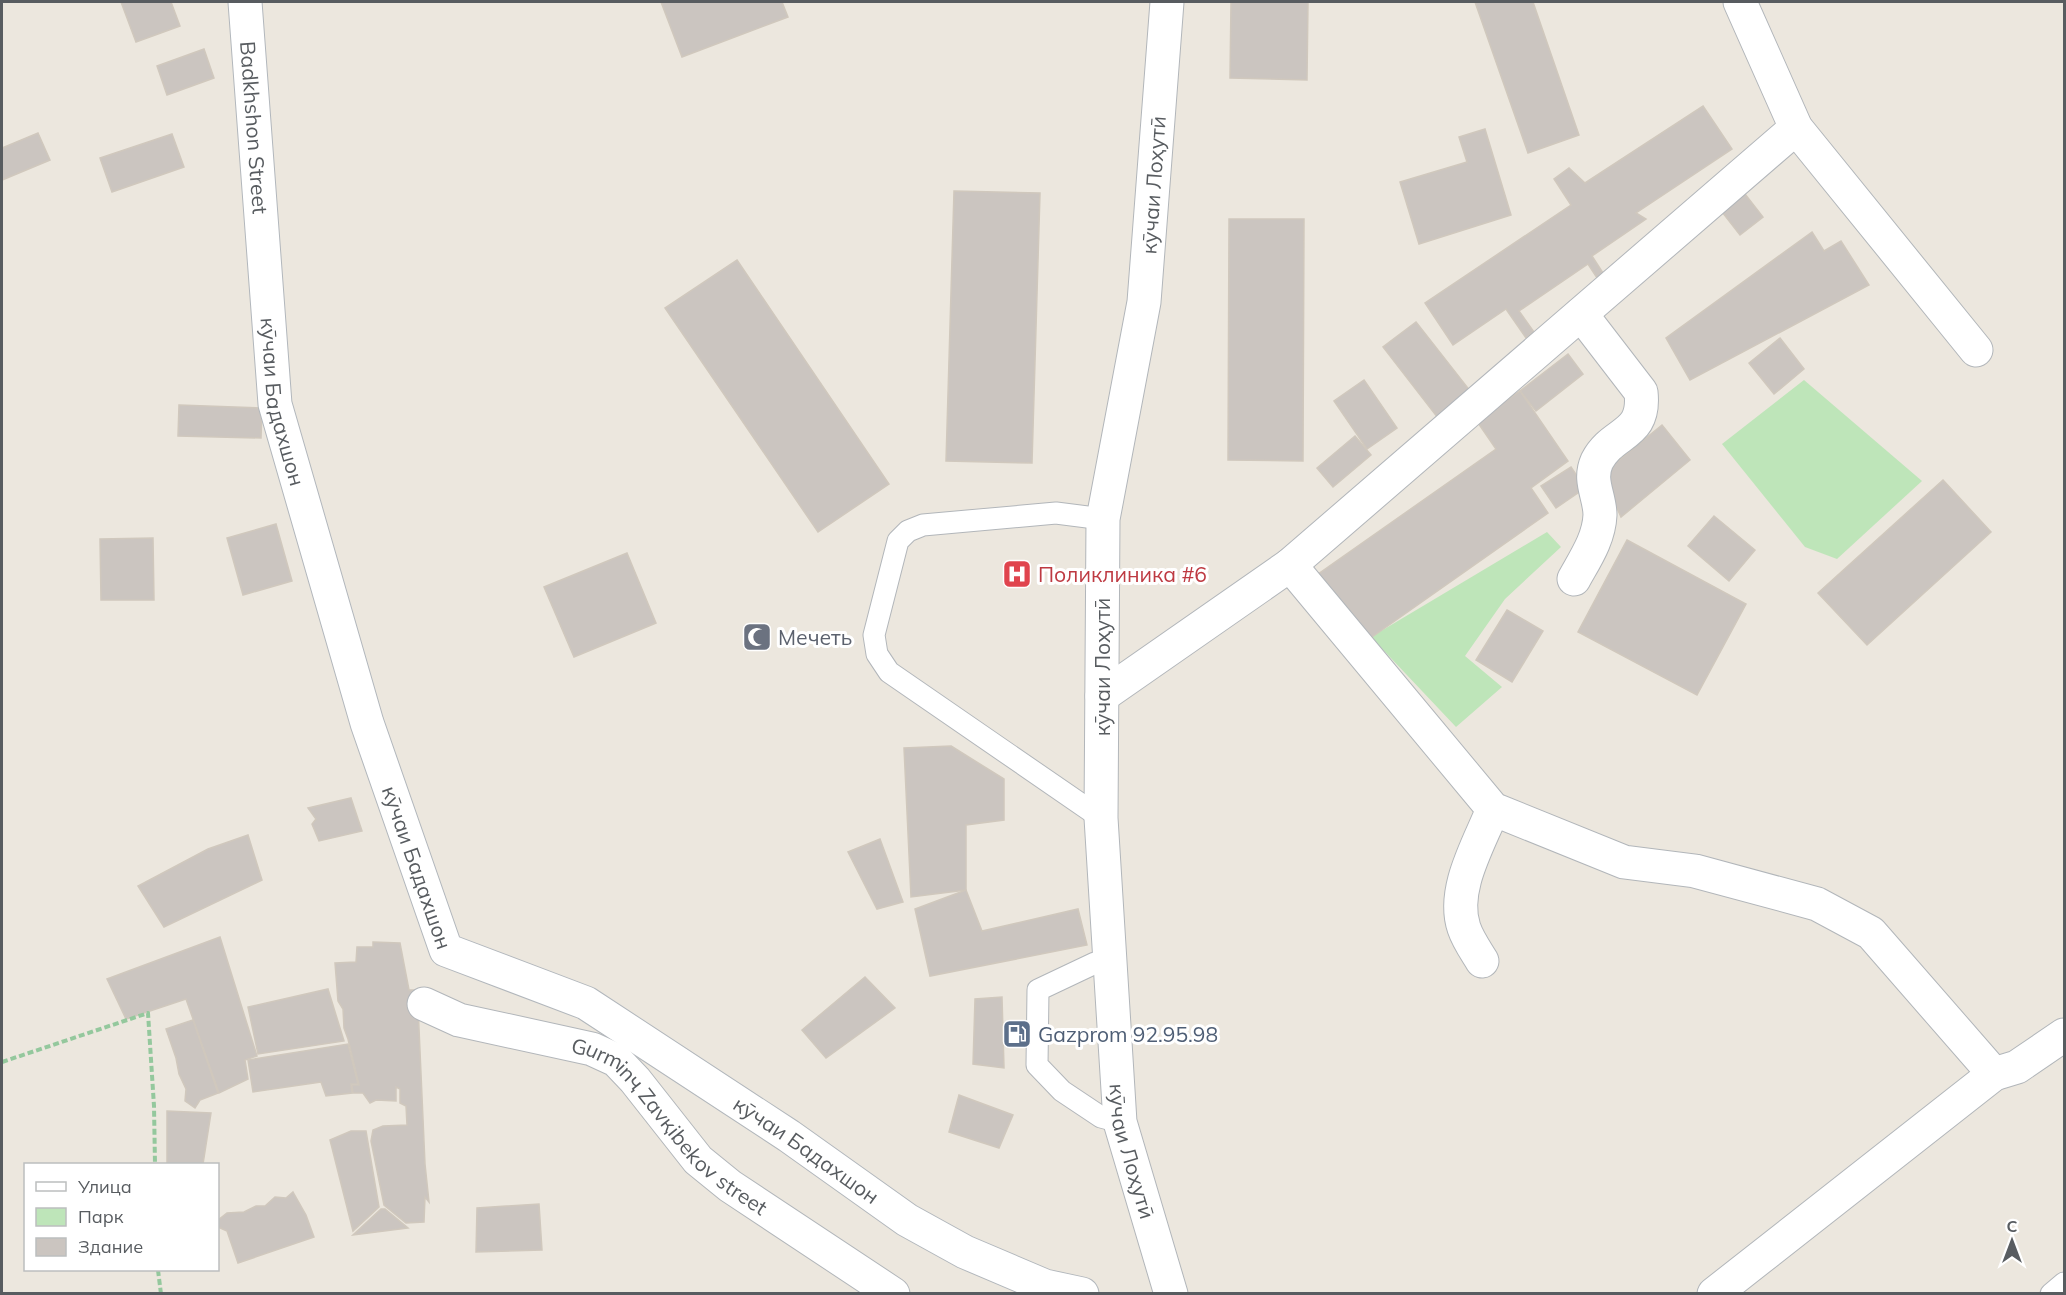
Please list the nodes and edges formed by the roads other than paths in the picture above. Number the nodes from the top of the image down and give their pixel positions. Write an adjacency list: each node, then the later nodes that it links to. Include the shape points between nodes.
1 (245, 2): 21 (street, кӯчаи Бадахшон, via 274,404 367,723 446,950 586,1003 789,1136 907,1220 964,1252 1045,1286)
2 (1167, 2): 7 (street, кӯчаи Лоҳутӣ, via 1144,302)
3 (1740, 2): 4 (street)
4 (1796, 128): 5 (street); 6 (street)
5 (1581, 314): 8 (street); 9 (street, via 1641,392 1643,408 1638,422 1597,461 1593,487 1599,524)
6 (1976, 350)
7 (1103, 519): 10 (street, кӯчаи Лоҳутӣ); 12 (lane, via 1056,513 923,525 908,531 898,541 874,635 877,654 889,672)
8 (1290, 565): 10 (street); 11 (street)
9 (1574, 579)
10 (1102, 696): 12 (street, кӯчаи Лоҳутӣ)
11 (1493, 809): 14 (street, via 1462,887 1460,905 1464,928); 17 (street, via 1624,862 1695,871 1817,904 1871,933)
12 (1101, 818): 13 (street, кӯчаи Лоҳутӣ)
13 (1109, 959): 18 (street, кӯчаи Лоҳутӣ); 18 (lane, via 1038,990 1037,1065 1062,1091 1101,1117)
14 (1482, 961)
15 (424, 1004): 20 (street, Gurminҷ Zavқibekov street, via 459,1020 592,1049 616,1060 698,1160 730,1186)
16 (2064, 1035): 17 (street, via 2017,1066)
17 (1994, 1074): 23 (street)
18 (1120, 1122): 22 (street, кӯчаи Лоҳутӣ)
19 (2064, 1283): 24 (lane)
20 (893, 1293)
21 (1082, 1293)
22 (1171, 1293)
23 (1714, 1293)
24 (2051, 1293)

